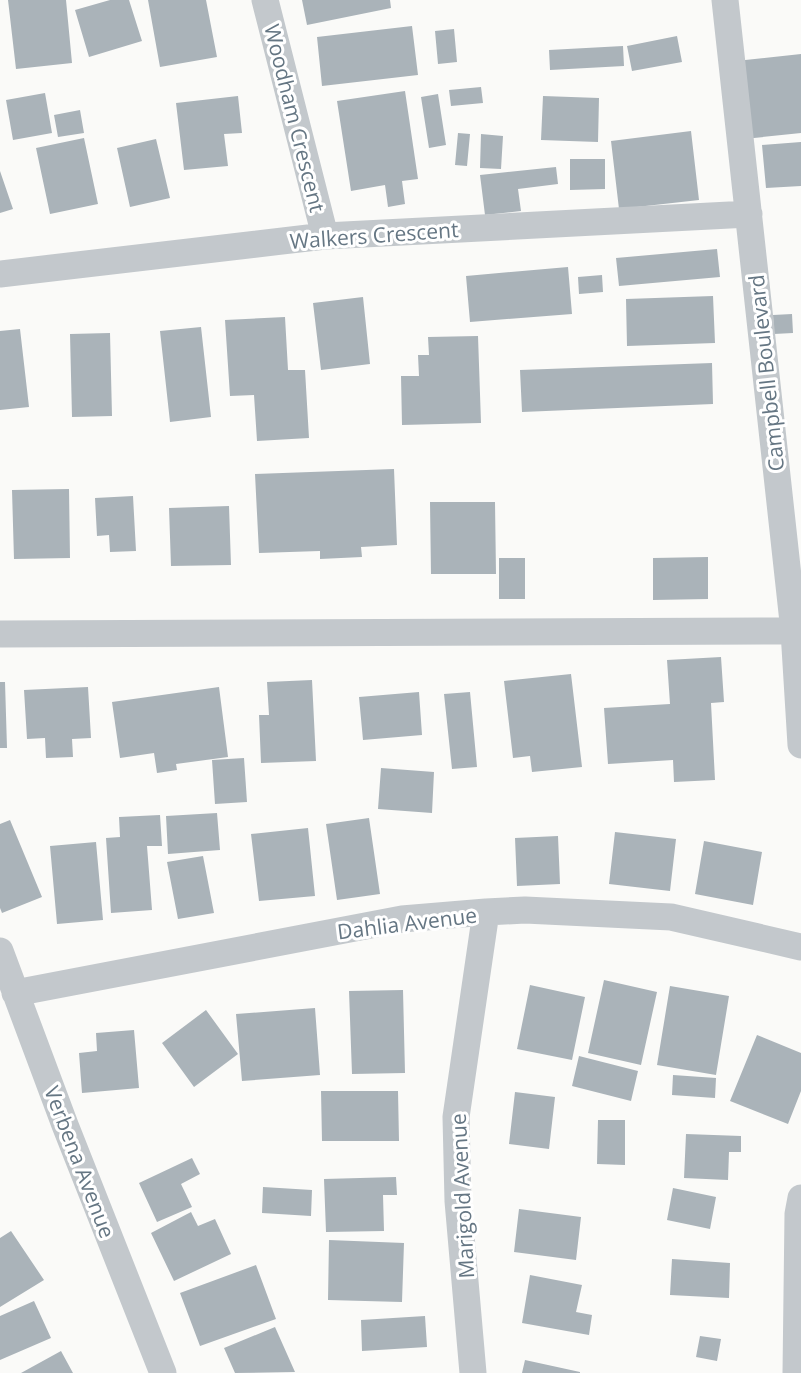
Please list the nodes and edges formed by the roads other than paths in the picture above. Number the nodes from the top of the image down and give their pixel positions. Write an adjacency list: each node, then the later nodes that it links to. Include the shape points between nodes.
1 (265, 0): 4 (street, Woodham Crescent)
2 (725, 0): 3 (street, Campbell Boulevard)
3 (749, 214): 4 (street, Walkers Crescent); 6 (street, Campbell Boulevard)
4 (325, 236): 5 (street, Walkers Crescent)
5 (0, 274)
6 (794, 631): 7 (street); 8 (street, Campbell Boulevard)
7 (0, 634)
8 (801, 746)
9 (486, 912): 10 (street, Dahlia Avenue, via 525,910 671,917); 12 (street, Dahlia Avenue, via 402,919); 15 (street, Marigold Avenue, via 456,1117 458,1201)
10 (801, 947)
11 (0, 951): 12 (street, Verbena Avenue)
12 (15, 993): 14 (street, Verbena Avenue)
13 (801, 1198): 16 (street)
14 (163, 1373)
15 (473, 1373)
16 (796, 1373)

